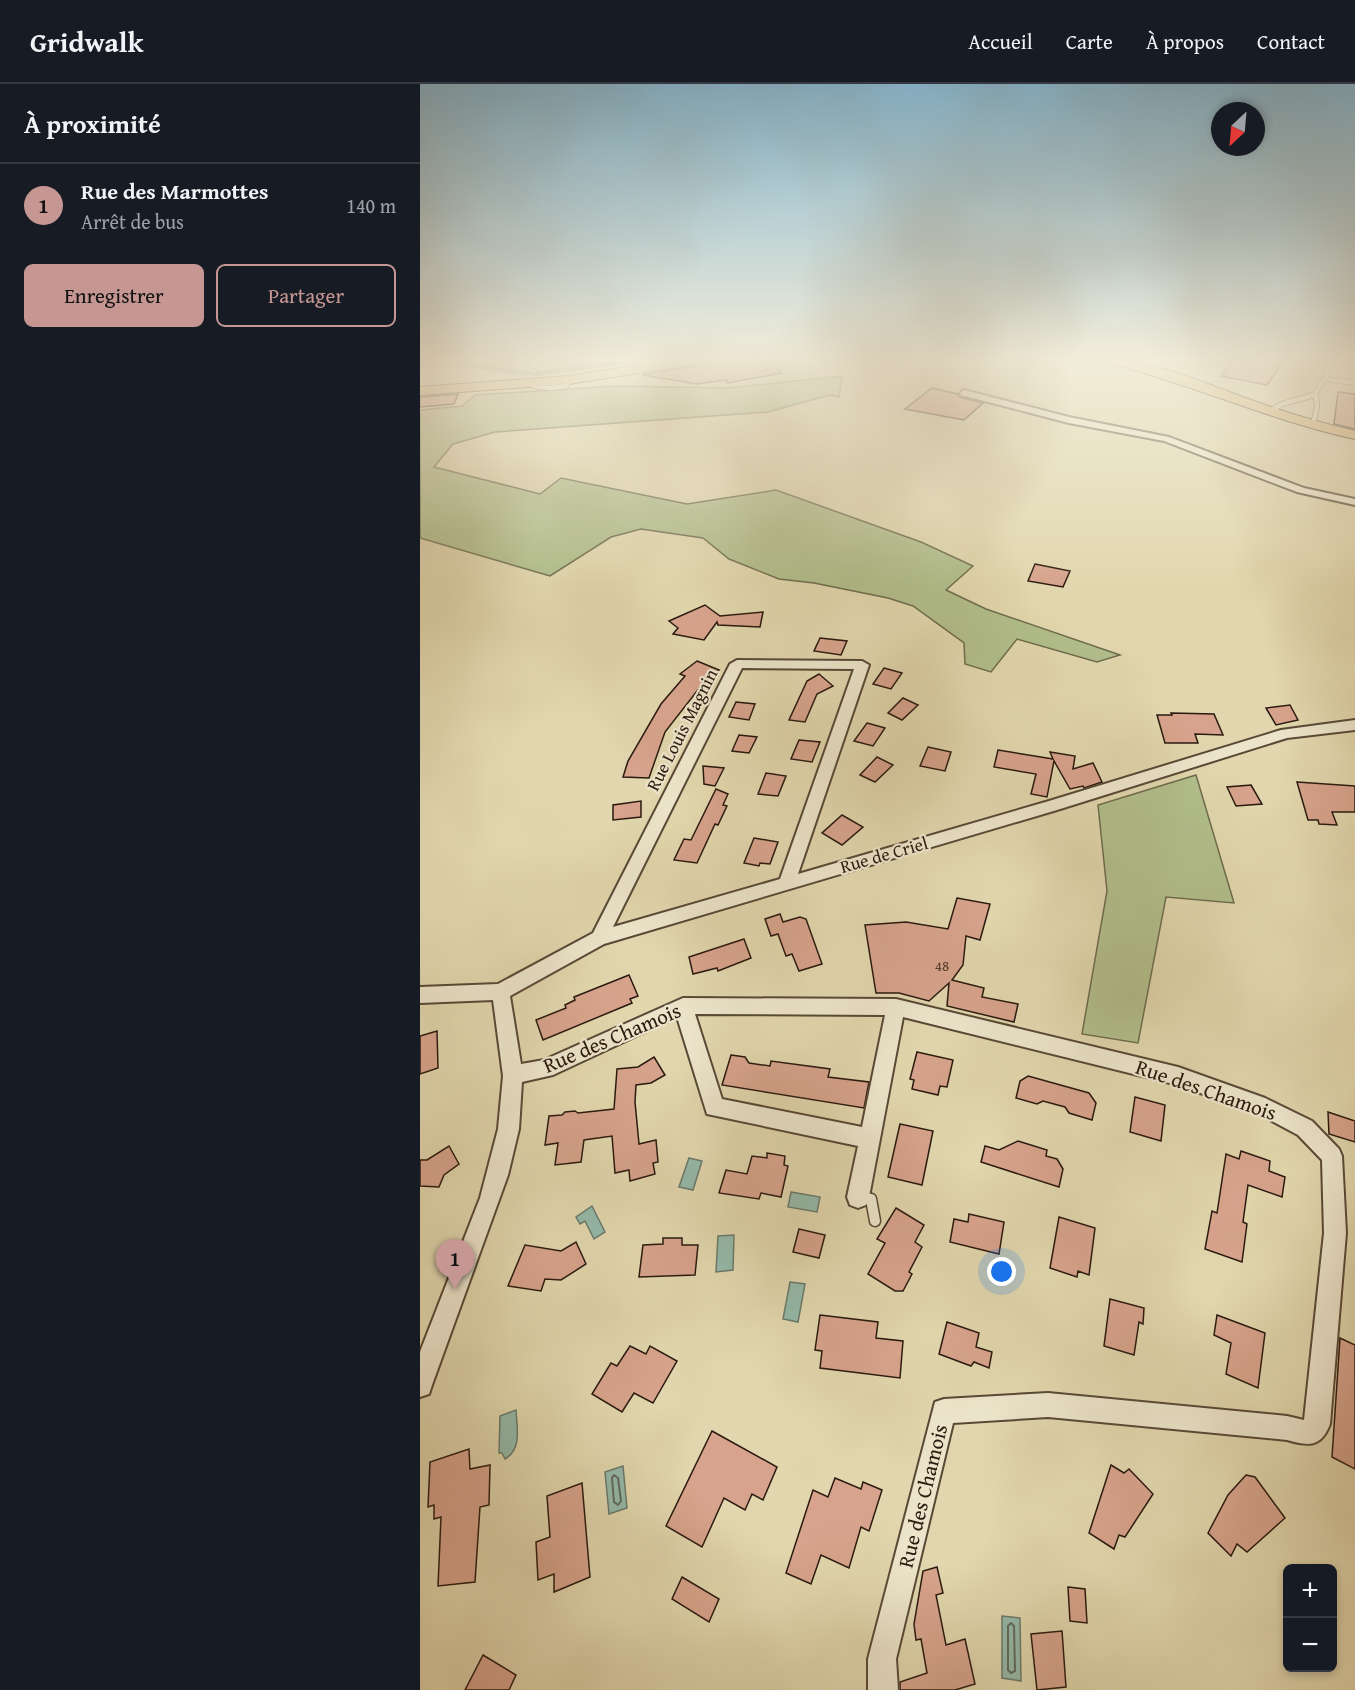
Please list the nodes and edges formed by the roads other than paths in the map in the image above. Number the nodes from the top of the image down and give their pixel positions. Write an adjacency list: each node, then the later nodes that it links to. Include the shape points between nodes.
1 (1145, 435): 2 (street, via 1166,439 1301,490)
2 (1355, 502)
3 (1355, 725): 4 (street, Rue de Criel, via 1286,733)
4 (786, 884): 5 (street, Rue de Criel); 5 (street, Rue Louis Magnin, via 862,665 737,663)
5 (599, 938): 6 (street, Rue de Criel)
6 (500, 993): 7 (street, Rue de Criel); 10 (street)
7 (420, 995)
8 (683, 1005): 9 (street, Rue des Chamois); 10 (street, Rue des Chamois, via 546,1069); 11 (street, via 714,1107)
9 (896, 1007): 11 (street); 15 (street, Rue des Chamois, via 1178,1076 1265,1107 1305,1128 1332,1156 1335,1233 1318,1424 1308,1433 1048,1405 944,1411 882,1659)
10 (512, 1077): 14 (street, via 506,1146 484,1218)
11 (870, 1139): 12 (street)
12 (858, 1197): 13 (lane, via 871,1199)
13 (875, 1221)
14 (420, 1385)
15 (883, 1690)

